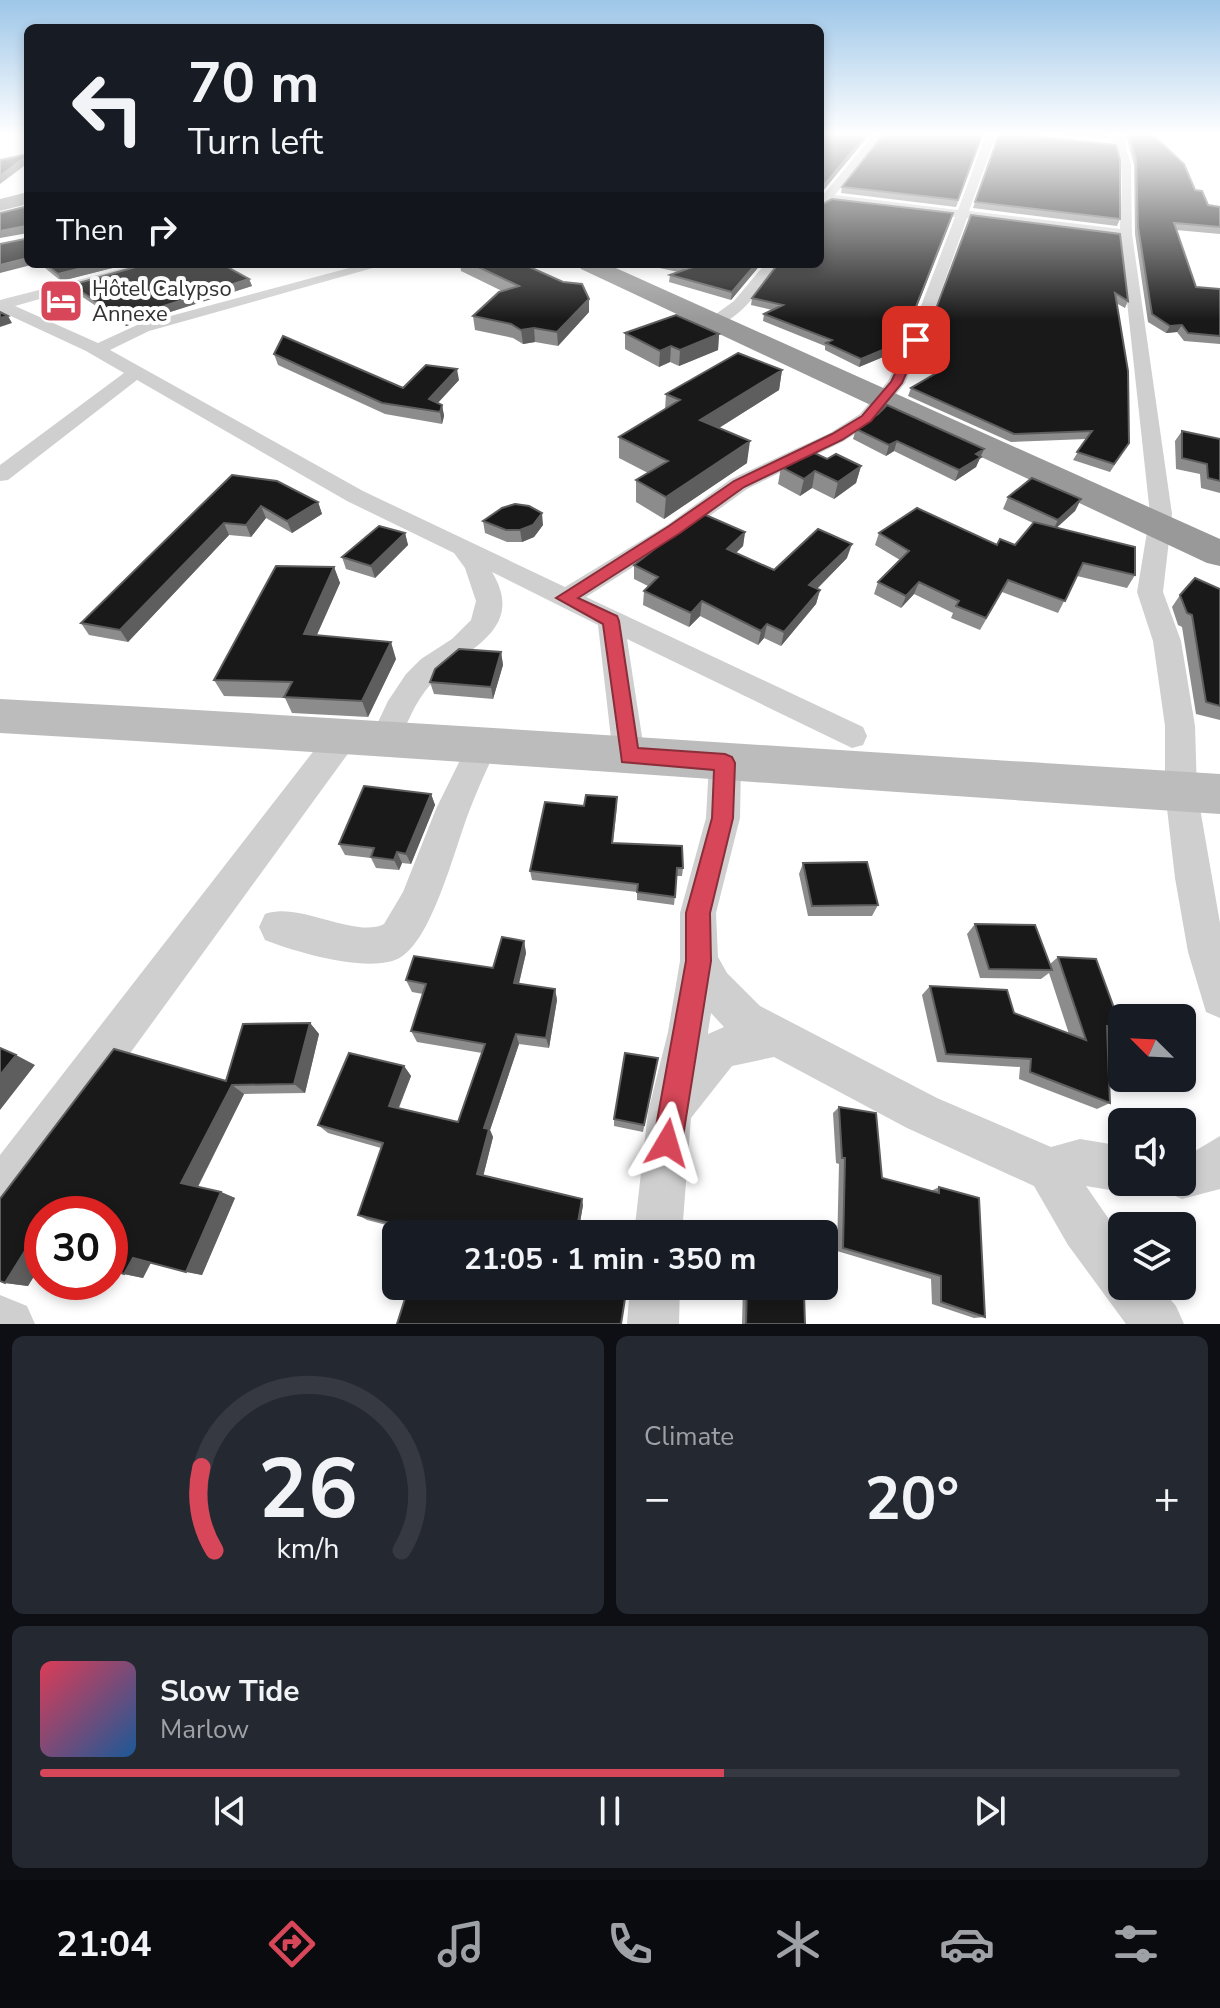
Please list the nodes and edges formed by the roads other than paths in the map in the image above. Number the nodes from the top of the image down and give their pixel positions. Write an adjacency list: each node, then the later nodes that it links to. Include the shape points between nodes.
1 (968, 197): 6 (street)
2 (1126, 197): 7 (street)
3 (24, 199): 5 (highway)
4 (824, 200): 6 (street)
5 (0, 205)
6 (961, 214): 7 (street); 16 (street, via 916,340)
7 (1126, 234): 18 (street)
8 (141, 268): 12 (street)
9 (365, 268): 14 (street, via 143,328)
10 (604, 268): 13 (highway)
11 (768, 268): 13 (street)
12 (0, 305): 14 (street)
13 (720, 319): 16 (highway)
14 (98, 351): 15 (street)
15 (135, 373): 17 (street); 20 (street, via 355,496)
16 (885, 397): 18 (highway); 22 (street, via 857,425 739,484)
17 (0, 475)
18 (1160, 521): 19 (highway); 21 (highway); 30 (street, via 1150,592 1167,641 1180,726)
19 (1220, 540)
20 (462, 549): 22 (street); 26 (street, via 485,583 490,605 485,622 430,667 393,717)
21 (1220, 554)
22 (565, 598): 23 (street)
23 (611, 621): 25 (street); 28 (street)
24 (0, 716): 26 (main road)
25 (852, 736)
26 (364, 737): 27 (main road); 40 (street, via 87,1074)
27 (482, 747): 28 (main road); 31 (street, via 417,905 394,940 384,946 361,944)
28 (629, 756): 29 (main road)
29 (725, 763): 30 (main road); 32 (street, via 723,818 698,913)
30 (1200, 792): 33 (street, via 1207,952)
31 (278, 927)
32 (699, 961): 34 (street, via 713,987 746,1020); 35 (street)
33 (1220, 998)
34 (780, 1036): 35 (street, via 716,1051); 38 (street, via 922,1113)
35 (670, 1112): 41 (street)
36 (1220, 1159): 39 (street)
37 (1108, 1167): 38 (street, via 1080,1162)
38 (1050, 1170): 42 (street)
39 (1196, 1174)
40 (0, 1194)
41 (659, 1220)
42 (1108, 1260)
43 (654, 1300): 47 (street)
44 (1138, 1300): 48 (street)
45 (0, 1321): 46 (street)
46 (9, 1324)
47 (653, 1324)
48 (1158, 1324)

